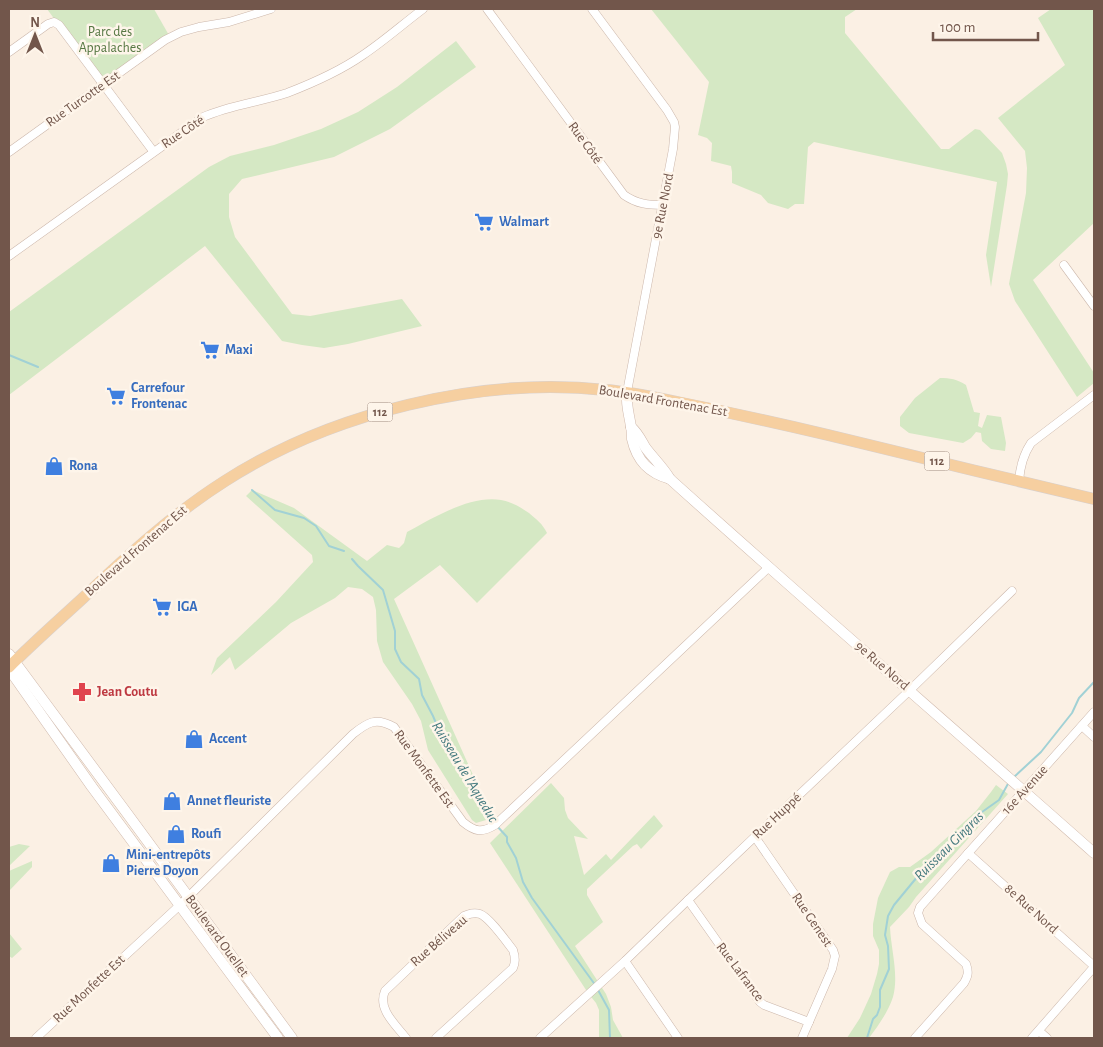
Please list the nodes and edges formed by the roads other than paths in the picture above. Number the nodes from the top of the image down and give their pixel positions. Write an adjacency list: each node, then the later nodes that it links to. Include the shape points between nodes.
1 (271, 9): 6 (street, Rue Turcotte Est, via 182,32 165,40)
2 (423, 9): 7 (street, Rue Côté, via 338,70 272,98 203,116)
3 (486, 9): 9 (street, Rue Côté, via 624,195 643,204)
4 (592, 9): 9 (street, 9e Rue Nord, via 674,122 676,132)
5 (9, 52): 6 (street, via 54,22)
6 (104, 85): 7 (street); 8 (street, Rue Turcotte Est)
7 (154, 151): 10 (street, Rue Côté)
8 (9, 152)
9 (664, 205): 13 (street, 9e Rue Nord)
10 (9, 256)
11 (1064, 264): 12 (street)
12 (1094, 306)
13 (627, 392): 15 (main road, Boulevard Frontenac Est / 112, via 762,420); 17 (street, 9e Rue Nord, via 632,436 640,459 657,475 670,479); 19 (main road, Boulevard Frontenac Est / 112, via 546,388 481,392 372,414 312,435 255,463 194,501 125,558)
14 (1094, 395): 15 (street, via 1031,442 1020,467)
15 (1018, 481): 16 (main road, Boulevard Frontenac Est / 112)
16 (1094, 499)
17 (768, 568): 20 (street, 9e Rue Nord); 29 (street, Rue Monfette Est, via 491,828 475,831 463,822 394,727 385,722 369,723 353,734)
18 (1012, 591): 20 (street, Rue Huppé)
19 (10, 663): 22 (street, Boulevard Ouellet)
20 (910, 690): 25 (street, 9e Rue Nord); 26 (street, Rue Huppé)
21 (1094, 712): 23 (street, 16e Avenue)
22 (49, 717): 29 (street, Boulevard Ouellet, via 107,786); 31 (street, Boulevard Ouellet, via 92,787)
23 (1082, 726): 24 (street); 25 (street, 16e Avenue)
24 (1094, 737)
25 (1024, 791): 27 (street, 16e Avenue); 28 (street, 9e Rue Nord)
26 (755, 837): 30 (street, Rue Huppé); 34 (street, Rue Genest, via 835,956)
27 (968, 853): 33 (street, 8e Rue Nord); 44 (street, 16e Avenue, via 918,913 922,924 966,964 967,977)
28 (1094, 853)
29 (188, 896): 31 (street, Rue Monfette Est); 38 (street, Boulevard Ouellet)
30 (688, 900): 32 (street, Rue Huppé); 34 (street, Rue Lafrance, via 760,1002)
31 (180, 905): 36 (street, Rue Monfette Est); 37 (street, Boulevard Ouellet)
32 (625, 961): 41 (street, Rue Huppé); 42 (street)
33 (1094, 967): 35 (street)
34 (809, 1022): 43 (street, Rue Genest)
35 (1039, 1031): 45 (street); 46 (street)
36 (36, 1038)
37 (278, 1038)
38 (292, 1038)
39 (406, 1038): 40 (street, Rue Béliveau, via 383,1007 382,997 388,987 457,923 468,914 479,914 488,919 513,950 515,964)
40 (436, 1038)
41 (540, 1038)
42 (678, 1038)
43 (802, 1038)
44 (915, 1038)
45 (1032, 1038)
46 (1047, 1038)

